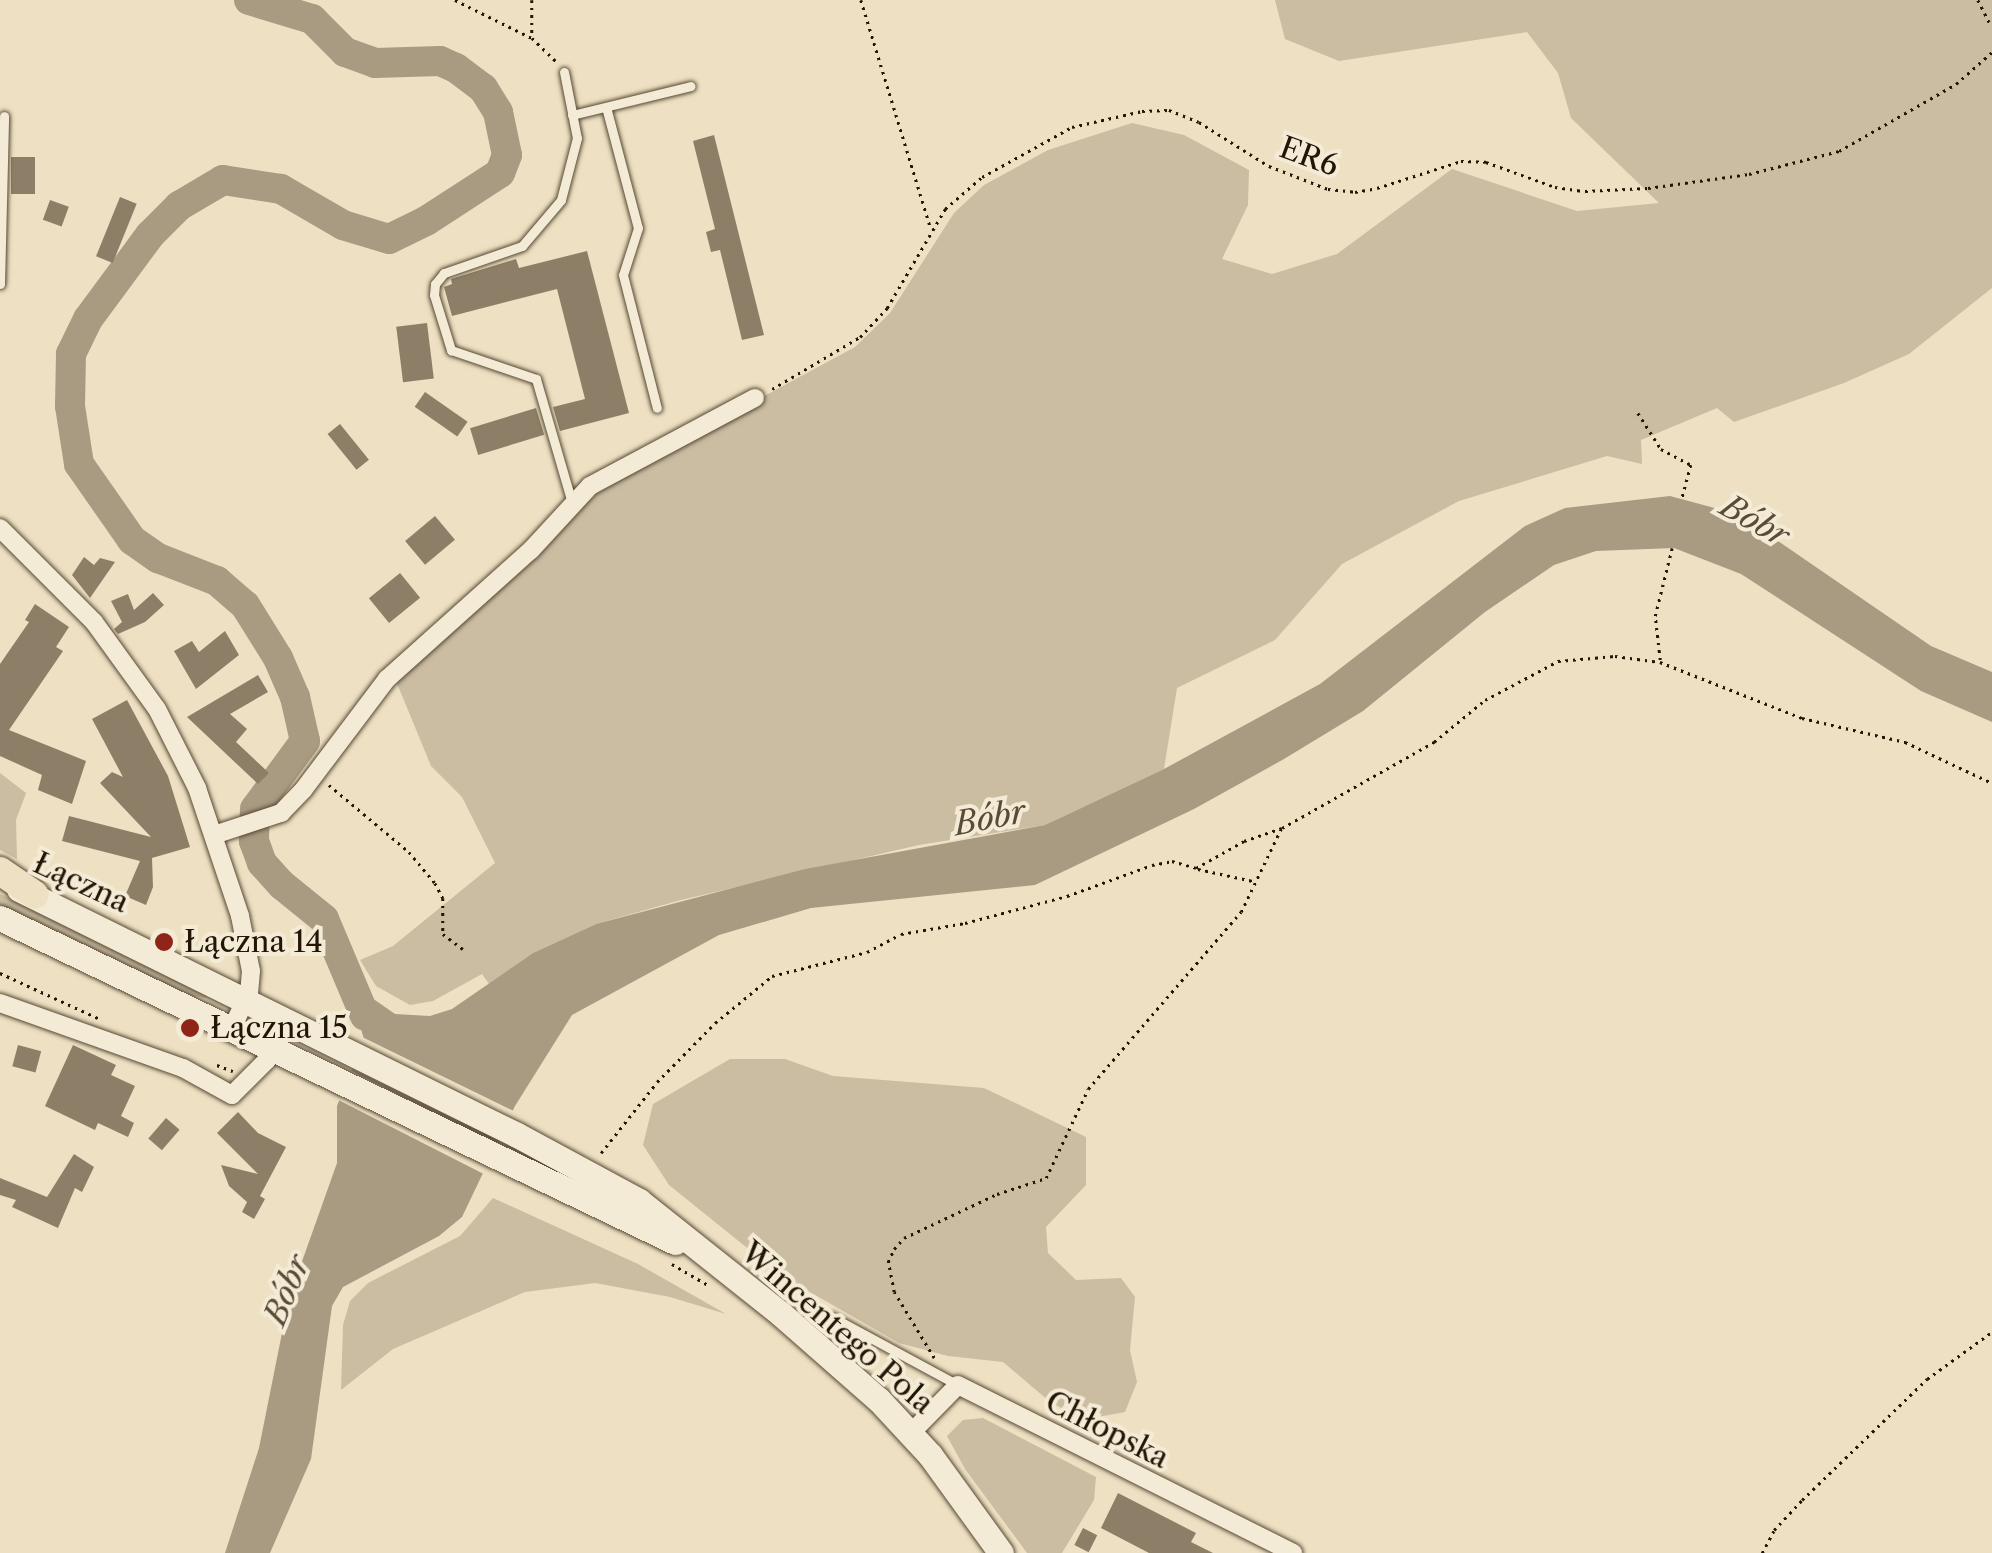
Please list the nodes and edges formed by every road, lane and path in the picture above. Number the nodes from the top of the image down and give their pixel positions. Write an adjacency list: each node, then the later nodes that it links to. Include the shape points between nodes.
1 (455, 0): 6 (path)
2 (532, 0): 6 (path)
3 (861, 0): 13 (path)
4 (1978, 0): 5 (path)
5 (1992, 27)
6 (532, 38): 8 (path)
7 (1992, 52): 13 (path, ER6, via 1929,101 1839,151 1749,174 1648,188 1570,189 1461,160 1377,188 1328,189 1269,166 1199,122 1169,110 1142,111 1072,127 982,177 945,209)
8 (564, 72): 11 (lane)
9 (691, 86): 10 (lane)
10 (606, 107): 11 (lane); 16 (lane, via 638,228 623,275)
11 (572, 115): 19 (lane, via 576,138 561,200 522,246 444,273 434,294 451,350 536,379)
12 (4, 116): 14 (lane)
13 (932, 231): 15 (path, ER6, via 887,308 860,338)
14 (0, 284)
15 (755, 398): 19 (street, via 613,470)
16 (657, 408)
17 (1638, 413): 18 (path, via 1654,443 1690,465)
18 (1682, 499)
19 (573, 506): 23 (street, via 387,679)
20 (0, 528): 26 (street, via 94,622 157,709)
21 (1672, 548): 22 (path, via 1655,616)
22 (1660, 662): 24 (path, via 1802,718 1905,742); 25 (path, via 1614,656 1558,661 1485,700 1434,742)
23 (316, 774): 26 (street, via 270,820); 33 (path, via 418,862 443,898 443,934)
24 (1992, 783)
25 (1282, 828): 27 (path); 30 (path)
26 (214, 835): 34 (street, via 250,965)
27 (1196, 868): 30 (path); 39 (path, via 1172,861 1152,865 1067,896 900,934 867,952 772,976 656,1082)
28 (0, 871): 31 (main road)
29 (0, 882): 31 (main road, Łączna)
30 (1255, 882): 46 (path, via 1241,912 1088,1089 1046,1178 981,1202 894,1249 889,1278 932,1347)
31 (35, 895): 34 (main road, Łączna)
32 (0, 918): 37 (main road)
33 (463, 950)
34 (245, 1001): 36 (main road, Łączna); 37 (street)
35 (0, 1003): 38 (street, via 183,1068 232,1095)
36 (286, 1021): 38 (street); 40 (main road, Łączna, via 639,1200)
37 (233, 1028): 38 (main road)
38 (273, 1047): 40 (main road)
39 (597, 1158)
40 (698, 1252): 48 (main road, Wincentego Pola, via 802,1332)
41 (668, 1261): 42 (path)
42 (709, 1286)
43 (794, 1301): 44 (path)
44 (832, 1317): 46 (lane)
45 (1992, 1332): 51 (path, via 1927,1379 1802,1500)
46 (938, 1374): 47 (lane)
47 (958, 1385): 48 (street); 50 (street, Chłopska)
48 (911, 1433): 49 (main road, Wincentego Pola)
49 (1001, 1553)
50 (1293, 1553)
51 (1762, 1553)

